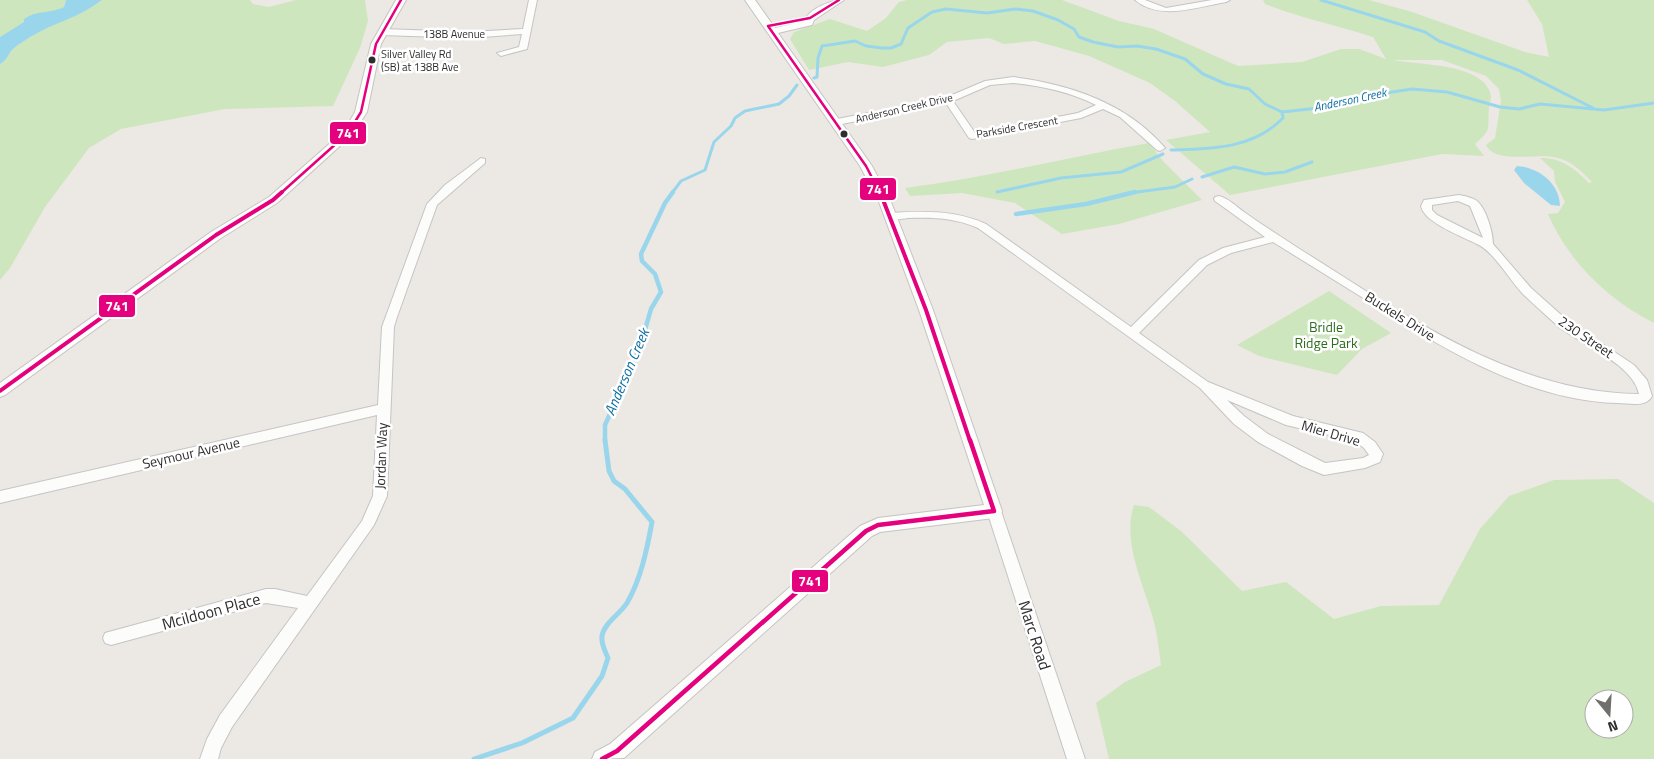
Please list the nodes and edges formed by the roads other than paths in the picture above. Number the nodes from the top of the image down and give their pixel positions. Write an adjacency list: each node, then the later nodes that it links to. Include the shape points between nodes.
1 (401, 0): 9 (street)
2 (533, 0): 8 (street)
3 (750, 0): 7 (street)
4 (839, 0): 7 (street, via 810,18 808,23)
5 (1139, 0): 6 (street, via 1170,10)
6 (1226, 0)
7 (770, 29): 13 (street)
8 (526, 31): 9 (street, 138B Avenue, via 469,35); 10 (street, via 523,49)
9 (382, 32): 22 (street, via 376,44 361,112 348,133 273,200 216,236)
10 (501, 53)
11 (948, 100): 12 (street, Anderson Creek Drive, via 988,82 1013,80 1039,82 1083,95); 12 (street, Parkside Crescent, via 972,136 1081,116); 13 (street, Anderson Creek Drive)
12 (1103, 105): 14 (street, Anderson Creek Drive, via 1123,115)
13 (836, 122): 17 (street, via 875,180)
14 (1160, 148)
15 (481, 161): 25 (street, Jordan Way, via 437,197 428,212 388,327)
16 (1219, 199): 18 (street, Buckels Drive)
17 (891, 216): 20 (street, Mier Drive, via 942,214 972,221 994,233); 27 (street)
18 (1275, 237): 20 (street, via 1224,252 1202,264 1185,276 1154,313); 24 (street, Buckels Drive, via 1430,335 1471,357 1525,378)
19 (1488, 245): 19 (street, 230 Street, via 1433,217 1427,211 1428,202 1459,198 1474,204 1488,236); 23 (street, 230 Street, via 1544,307 1630,368)
20 (1131, 333): 21 (street, Mier Drive)
21 (1204, 385): 21 (street, Mier Drive, via 1291,421 1358,437 1374,450 1375,458 1365,464 1318,467 1251,430)
22 (0, 391)
23 (1650, 396): 24 (street, 230 Street)
24 (1598, 399)
25 (383, 409): 26 (street, Seymour Avenue); 28 (street, Jordan Way, via 380,496 375,511)
26 (0, 497)
27 (994, 511): 31 (street, via 878,525 866,531 617,751); 32 (street, Marc Road)
28 (310, 604): 29 (street, Mcildoon Place, via 266,596); 30 (street, Jordan Way, via 226,721)
29 (111, 638)
30 (209, 759)
31 (602, 759)
32 (1076, 759)

